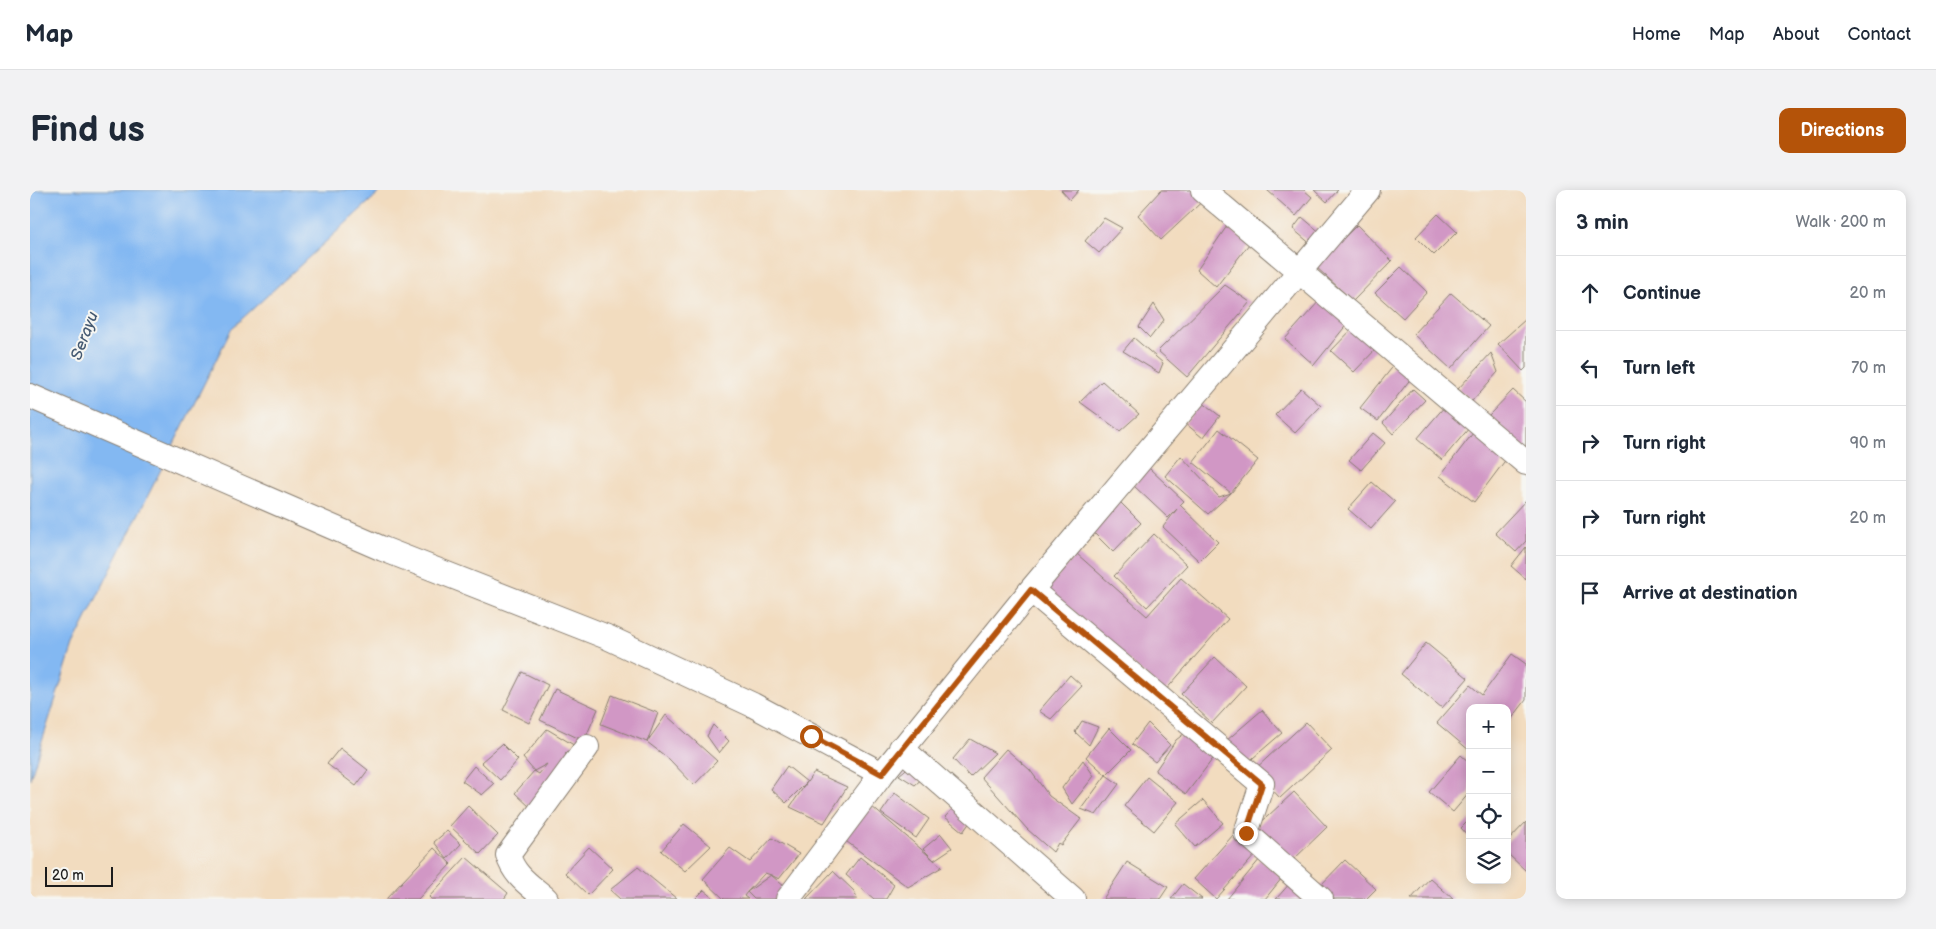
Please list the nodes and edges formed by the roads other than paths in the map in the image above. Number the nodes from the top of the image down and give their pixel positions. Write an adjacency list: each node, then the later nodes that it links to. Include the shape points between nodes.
1 (1203, 190): 3 (street)
2 (1368, 190): 3 (street)
3 (1300, 272): 5 (street); 6 (street)
4 (30, 396): 9 (street, via 383,549 607,637 753,705)
5 (1526, 463)
6 (1031, 590): 8 (street); 13 (street, via 1262,784 1246,833)
7 (587, 748): 10 (street, via 508,855 521,878)
8 (901, 748): 9 (street); 12 (street)
9 (882, 774): 11 (street)
10 (546, 899)
11 (788, 899)
12 (1073, 899)
13 (1321, 899)

